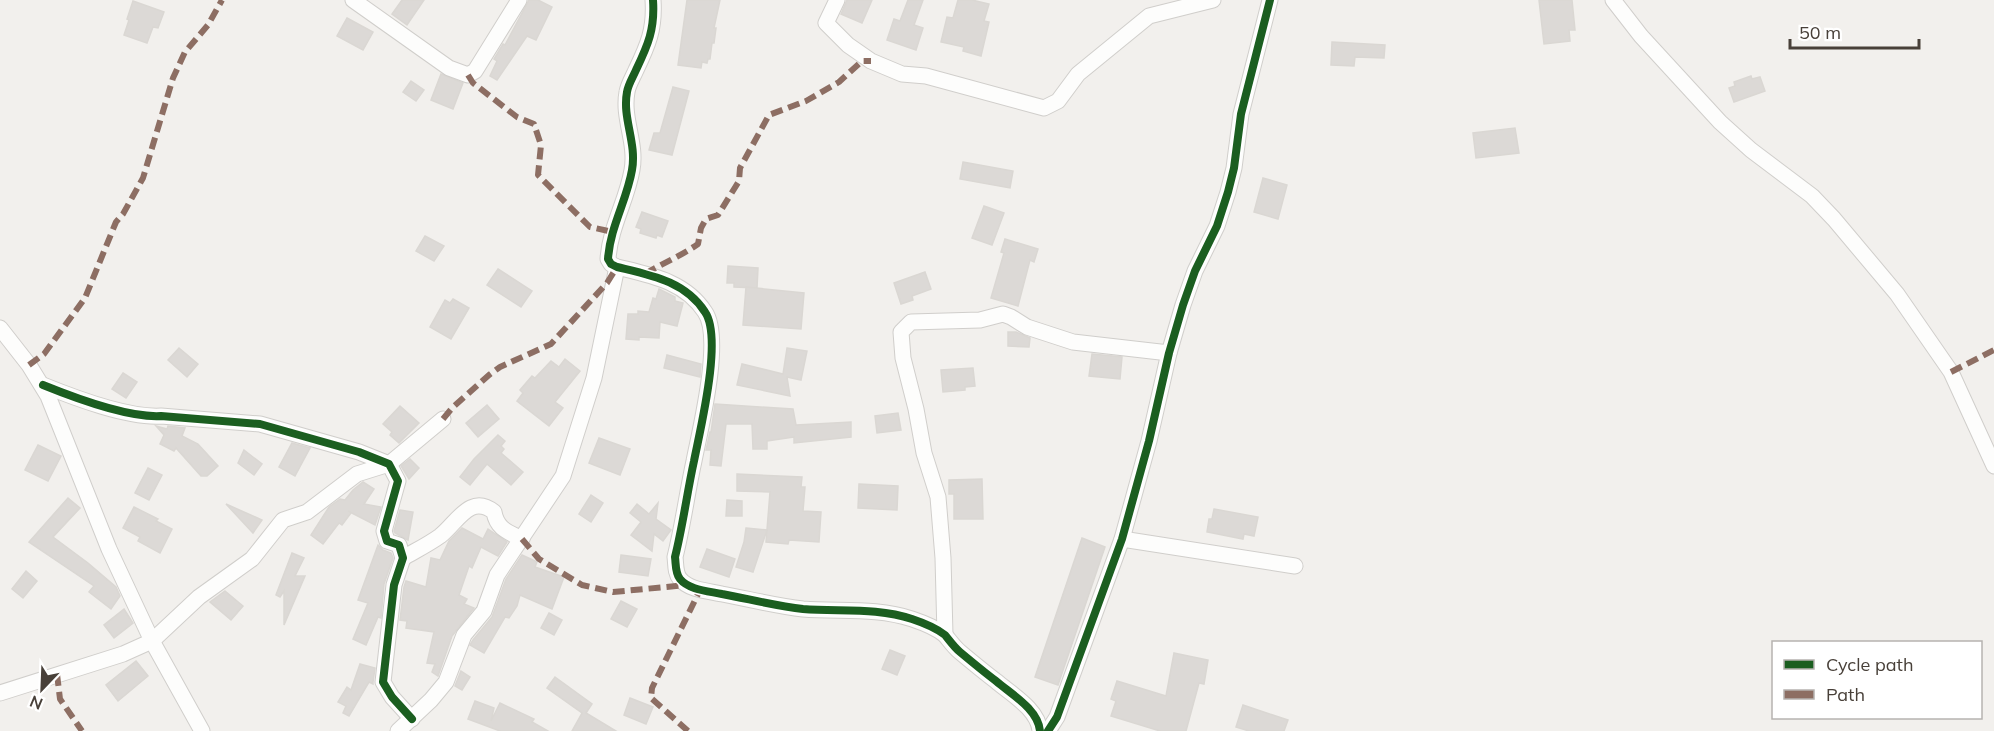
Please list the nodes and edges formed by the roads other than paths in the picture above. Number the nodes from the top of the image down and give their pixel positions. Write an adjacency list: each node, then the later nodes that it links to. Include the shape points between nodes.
1 (353, 0): 2 (street, via 449,68 468,75 475,72)
2 (519, 0)
3 (654, 0): 8 (street, via 650,41 627,91 632,169 608,259)
4 (837, 0): 5 (street, via 826,23 871,61 902,74 926,76 1044,108 1058,101 1078,74 1149,16)
5 (1213, 0)
6 (1270, 0): 10 (street, via 1241,114 1228,192 1195,271)
7 (1613, 0): 14 (street, via 1720,122 1812,196 1897,294 1951,372)
8 (618, 267): 15 (street, via 594,378 563,476); 19 (street, via 675,283 698,303 710,322 711,364 675,557 679,578 700,590 780,606 856,609 909,618)
9 (0, 328): 11 (street)
10 (1169, 353): 16 (street); 19 (street, via 1073,342 1027,327 1003,314 980,320 911,322 901,332 924,453 938,497)
11 (43, 385): 13 (street, via 146,417 260,424); 20 (street, via 109,549)
12 (443, 419): 13 (street)
13 (389, 464): 17 (street, via 398,481 384,531 387,541 399,545); 20 (street, via 357,474 307,512 283,520 252,559 198,597)
14 (1994, 466)
15 (522, 538): 17 (street, via 504,530 487,507 475,506 441,535); 22 (street, via 498,575 484,611 464,634 446,682)
16 (1122, 539): 18 (street); 26 (street, via 1057,717)
17 (403, 558): 22 (street, via 394,585 383,682)
18 (1295, 566)
19 (945, 635): 25 (street, via 1035,716)
20 (152, 641): 21 (street); 23 (street)
21 (0, 693)
22 (412, 719): 24 (street)
23 (202, 731)
24 (398, 731)
25 (1040, 731)
26 (1048, 731)

